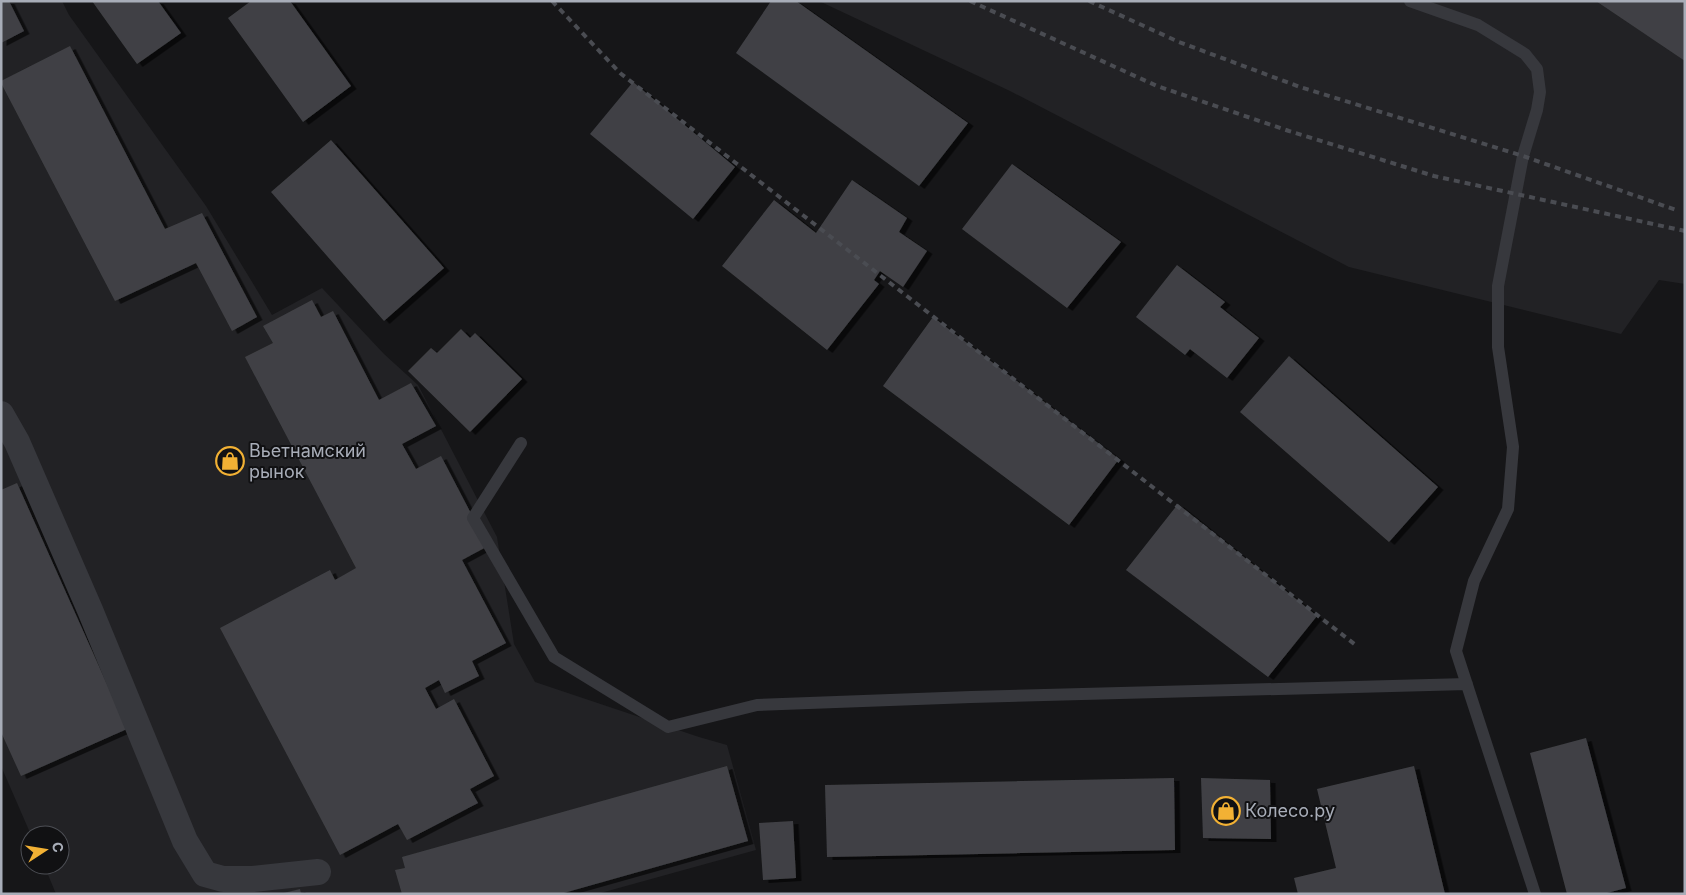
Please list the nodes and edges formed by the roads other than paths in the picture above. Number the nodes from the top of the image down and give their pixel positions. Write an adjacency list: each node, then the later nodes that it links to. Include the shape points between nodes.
1 (1410, 1): 4 (lane, via 1478,24 1525,54 1537,69 1540,92 1523,156 1498,286 1498,347 1513,447 1508,508 1474,580 1456,651)
2 (1, 414): 5 (street, via 17,442 56,531 186,841 206,874 223,879 253,879)
3 (522, 443): 4 (lane, via 473,518 554,657 668,727 757,705)
4 (1467, 684): 6 (lane)
5 (318, 872)
6 (1535, 894)

